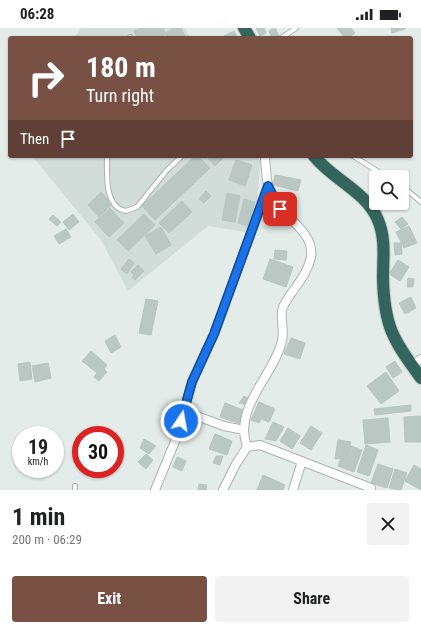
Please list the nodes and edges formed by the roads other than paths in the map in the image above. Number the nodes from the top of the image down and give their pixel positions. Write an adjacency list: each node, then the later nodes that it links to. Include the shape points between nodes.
1 (296, 28): 2 (lane)
2 (284, 36)
3 (108, 158): 4 (lane, via 111,202 116,208 126,211 136,207)
4 (180, 158)
5 (265, 158): 9 (street)
6 (316, 158): 12 (highway, via 361,196 378,220 383,237 387,320 392,335)
7 (356, 158): 8 (lane)
8 (376, 170)
9 (268, 186): 14 (street); 15 (street, via 280,209 305,234 311,255 301,280 282,309 282,340 270,369 247,411)
10 (409, 192): 11 (lane)
11 (421, 202)
12 (416, 362): 13 (highway)
13 (421, 378)
14 (183, 411): 15 (street, via 224,426); 19 (street, via 176,441)
15 (244, 430): 16 (street)
16 (247, 447): 17 (street, via 260,445); 20 (street)
17 (302, 461): 18 (street); 21 (street)
18 (373, 489)
19 (155, 490)
20 (223, 490)
21 (292, 490)

